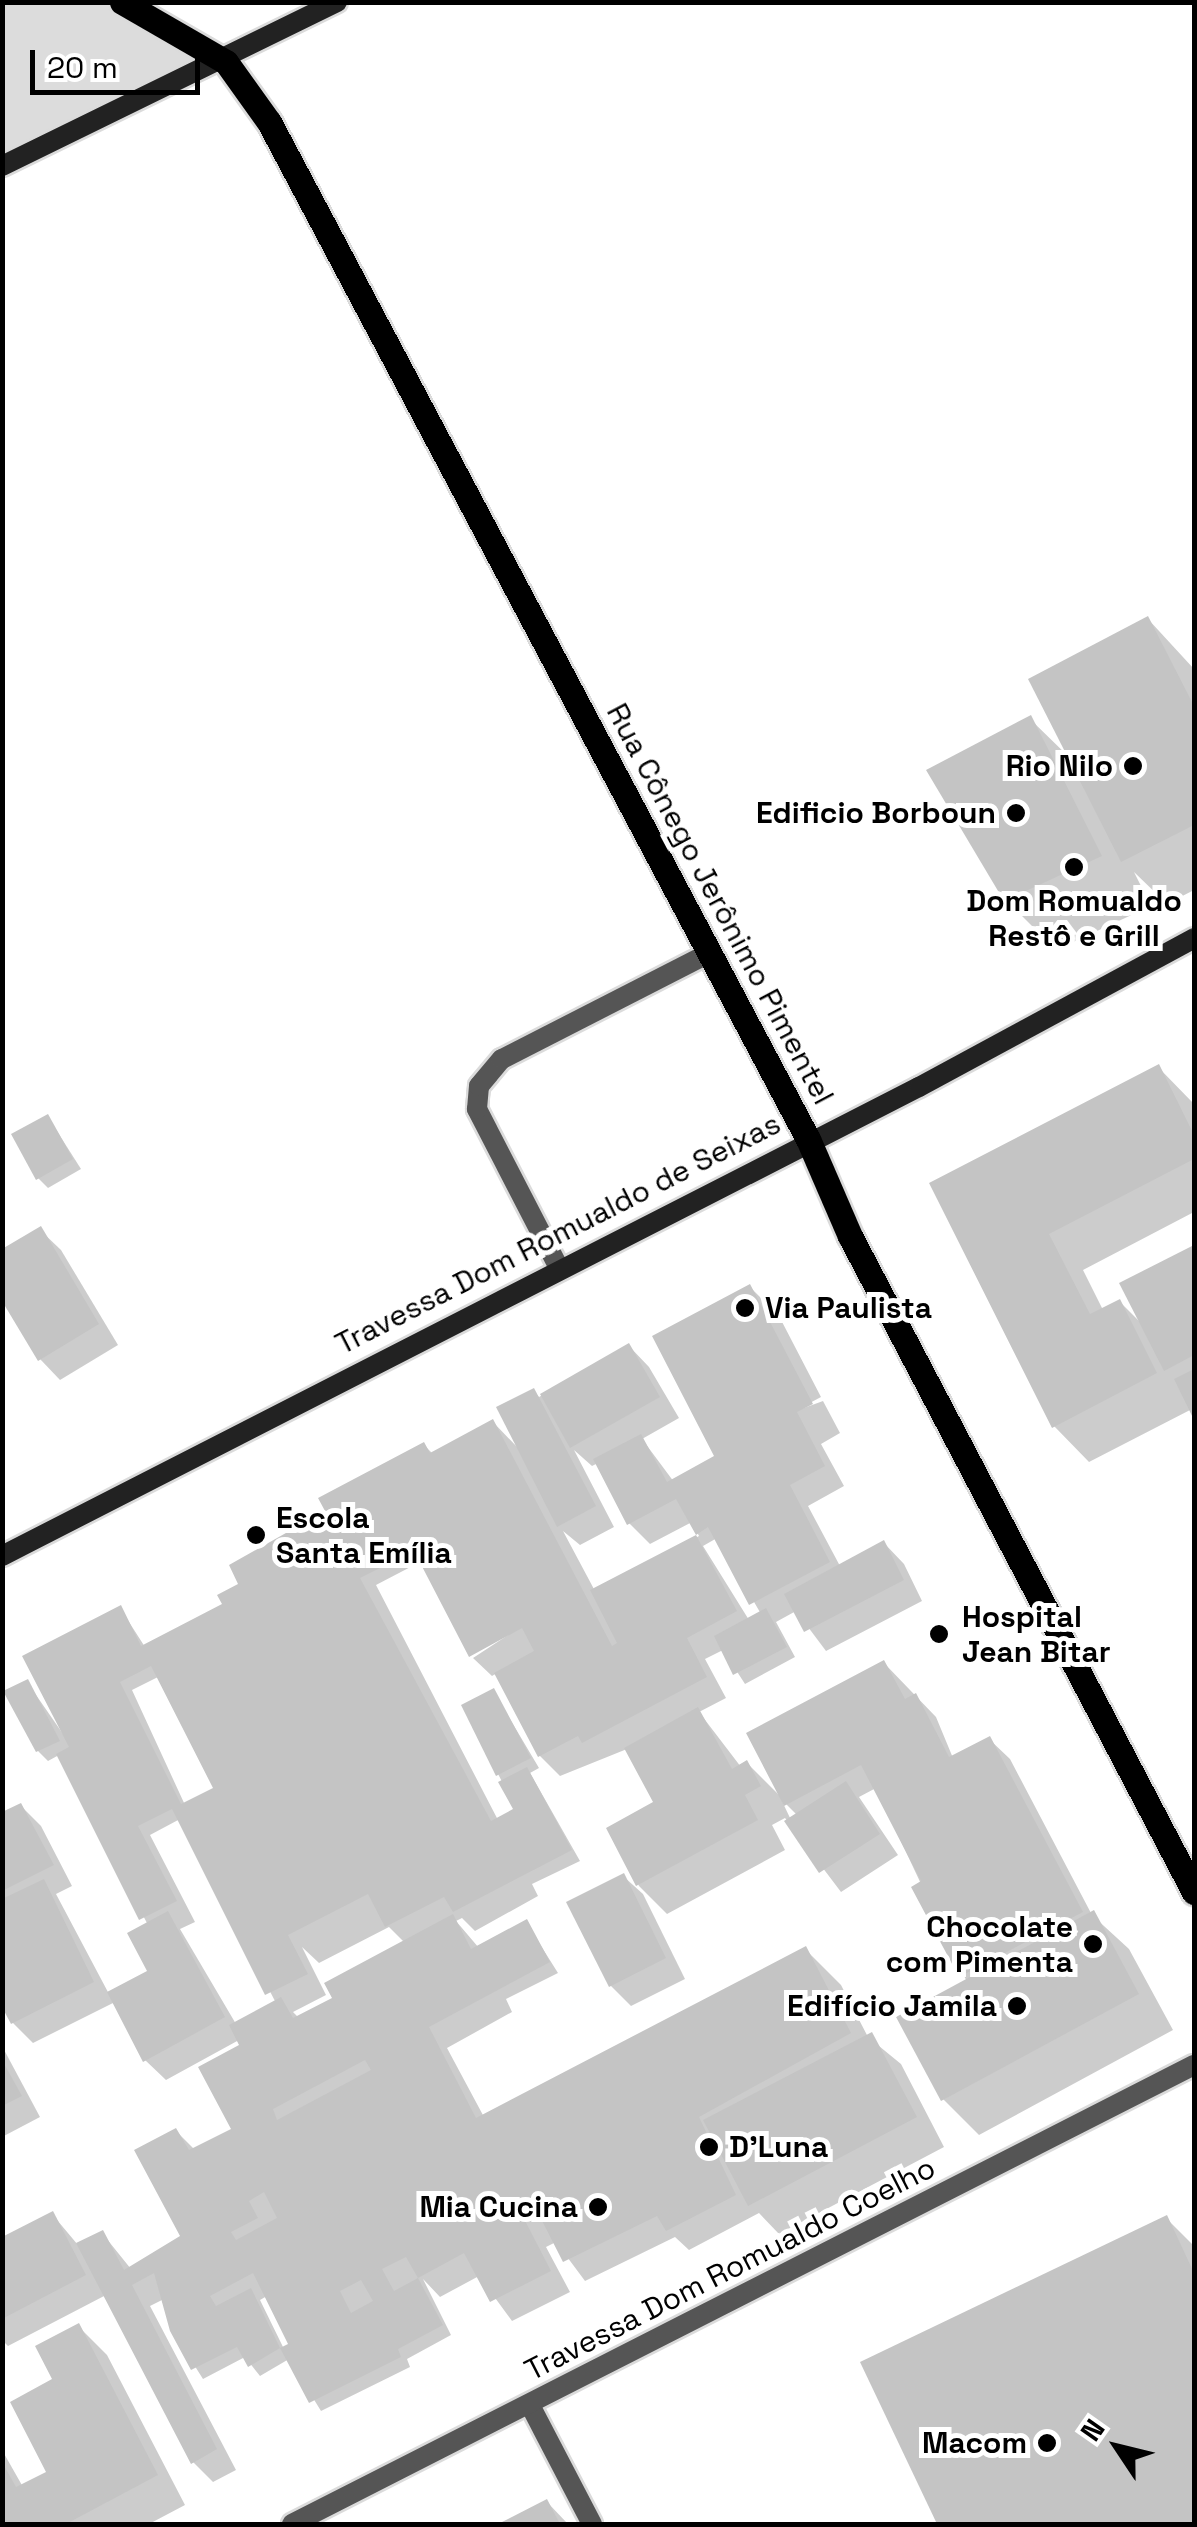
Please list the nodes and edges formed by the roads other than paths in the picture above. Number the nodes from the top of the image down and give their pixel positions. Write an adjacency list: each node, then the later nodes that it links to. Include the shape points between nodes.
1 (122, 2): 3 (main road, Rua Cônego Jerônimo Pimentel)
2 (338, 2): 3 (street)
3 (226, 62): 4 (street); 6 (main road, Rua Cônego Jerônimo Pimentel, via 268,122)
4 (2, 166)
5 (1194, 938): 7 (street, Travessa Dom Romualdo de Seixas, via 919,1087)
6 (709, 953): 7 (main road, Rua Cônego Jerônimo Pimentel); 8 (street, via 502,1059 480,1086 477,1110)
7 (808, 1139): 8 (street, Travessa Dom Romualdo de Seixas); 10 (main road, Rua Cônego Jerônimo Pimentel, via 850,1236)
8 (559, 1268): 9 (street, Travessa Dom Romualdo de Seixas)
9 (2, 1556)
10 (1194, 1892)
11 (1194, 2064): 12 (street, Travessa Dom Romualdo Coelho)
12 (530, 2405): 13 (street, Travessa Dom Romualdo Coelho); 14 (street)
13 (292, 2524)
14 (592, 2524)

